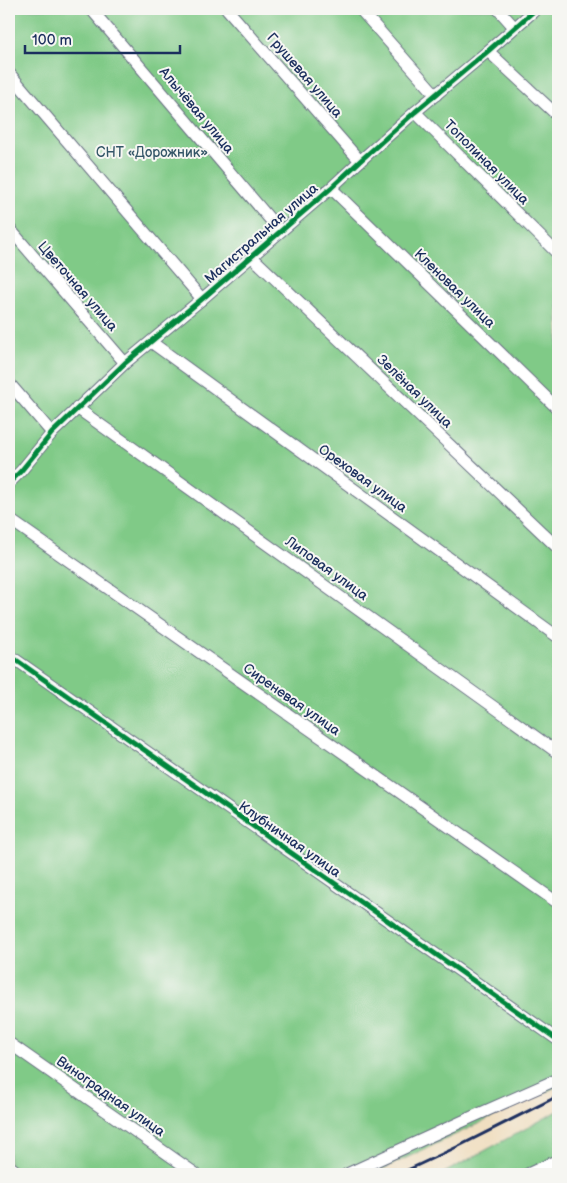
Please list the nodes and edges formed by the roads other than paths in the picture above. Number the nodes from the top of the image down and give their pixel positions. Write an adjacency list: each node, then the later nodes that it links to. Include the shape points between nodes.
1 (91, 9): 15 (street, Алычёвая улица)
2 (227, 9): 12 (street, Грушевая улица)
3 (360, 9): 9 (street)
4 (498, 9): 6 (street)
5 (536, 9): 6 (street, Магистральная улица)
6 (514, 27): 7 (street, Магистральная улица)
7 (488, 51): 9 (street, Магистральная улица); 11 (street)
8 (9, 73): 18 (street)
9 (436, 96): 10 (street, Магистральная улица)
10 (415, 112): 12 (street, Магистральная улица); 16 (street, Тополиная улица)
11 (558, 116)
12 (360, 161): 13 (street, Магистральная улица)
13 (331, 188): 15 (street, Магистральная улица); 23 (street, Кленовая улица)
14 (9, 228): 20 (street, Цветочная улица)
15 (280, 231): 17 (street, Магистральная улица)
16 (558, 254)
17 (250, 256): 18 (street, Магистральная улица); 27 (street, Зелёная улица)
18 (202, 299): 19 (street, Магистральная улица)
19 (151, 342): 20 (street, Магистральная улица); 28 (street, Ореховая улица)
20 (125, 363): 22 (street, Магистральная улица)
21 (9, 383): 24 (street)
22 (77, 408): 24 (street, Магистральная улица); 30 (street, Липовая улица)
23 (558, 409)
24 (52, 433): 25 (street, Магистральная улица)
25 (9, 483)
26 (9, 519): 31 (street, Сиреневая улица)
27 (558, 548)
28 (558, 637)
29 (9, 655): 32 (street, Клубничная улица)
30 (558, 753)
31 (558, 903)
32 (558, 1040)
33 (9, 1043): 38 (street, Виноградная улица)
34 (558, 1079): 39 (street)
35 (558, 1160): 40 (street)
36 (9, 1166): 37 (street)
37 (20, 1174)
38 (196, 1174)
39 (347, 1174)
40 (528, 1174)

